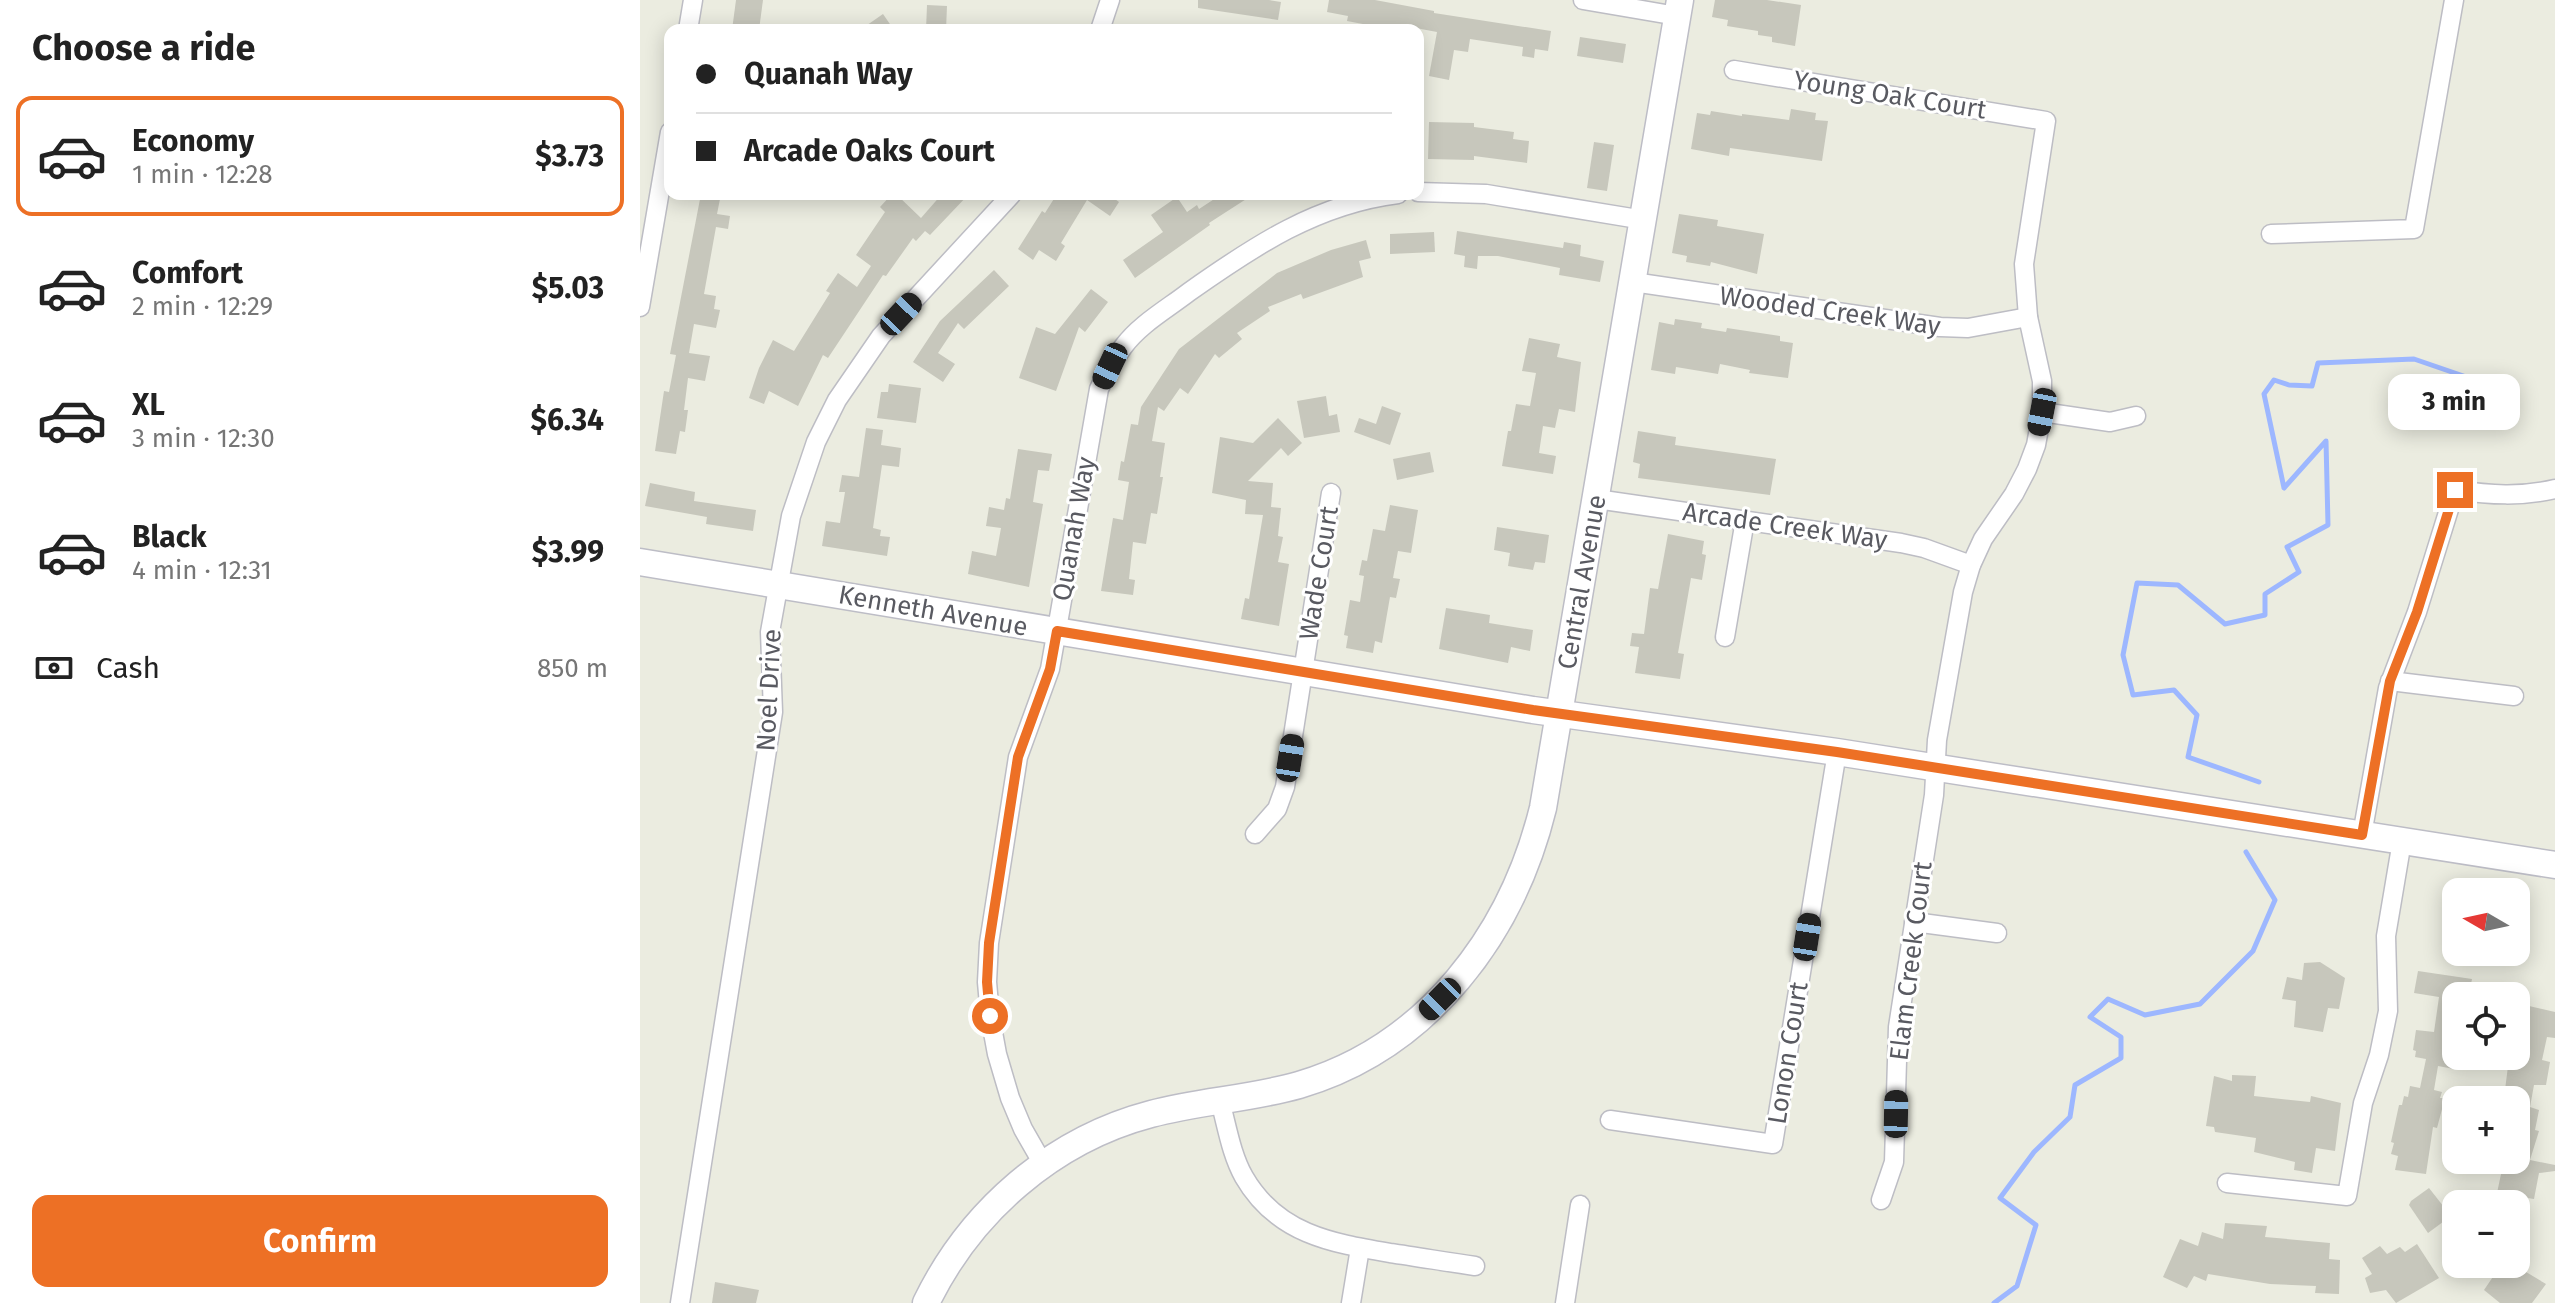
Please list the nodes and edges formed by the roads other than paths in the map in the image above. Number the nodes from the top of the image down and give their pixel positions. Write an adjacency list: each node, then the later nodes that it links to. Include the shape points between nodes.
1 (693, 0): 6 (street)
2 (1110, 0): 7 (street)
3 (1583, 0): 5 (street)
4 (2454, 0): 16 (street, via 2414,229)
5 (1679, 8): 15 (main road, Central Avenue)
6 (689, 24)
7 (1102, 24)
8 (1734, 70): 9 (street, Young Oak Court)
9 (2046, 121): 19 (street, Elam Creek Court, via 2024,264)
10 (664, 152): 14 (street)
11 (1424, 192): 15 (street, via 1486,194)
12 (1006, 200): 28 (street, Noel Drive, via 881,336 837,400 804,471)
13 (1370, 200): 29 (street, Quanah Way, via 1332,208 1277,232 1125,344 1095,402)
14 (649, 203): 18 (street)
15 (1644, 220): 17 (main road, Central Avenue)
16 (2271, 234)
17 (1633, 282): 19 (street, Wooded Creek Way, via 1940,327 1968,328); 24 (main road, Central Avenue)
18 (640, 307)
19 (2028, 317): 20 (street, Elam Creek Court, via 2038,353)
20 (2042, 412): 21 (street, via 2110,422); 27 (street, Elam Creek Court, via 2027,469)
21 (2136, 416)
22 (2555, 489): 32 (street, via 2506,496 2455,490)
23 (1331, 493): 31 (street, Wade Court)
24 (1596, 499): 25 (street, Arcade Creek Way); 34 (main road, Central Avenue)
25 (1745, 520): 27 (street, Arcade Creek Way, via 1901,543); 30 (street)
26 (640, 562): 28 (main road, Kenneth Avenue)
27 (1971, 565): 36 (street, Elam Creek Court, via 1937,740)
28 (778, 584): 29 (main road, Kenneth Avenue); 51 (street, Noel Drive, via 770,632 773,712)
29 (1057, 631): 31 (main road, Kenneth Avenue); 45 (street, Quanah Way, via 1050,669 1018,757 987,982 992,1028 1010,1098)
30 (1725, 637)
31 (1303, 672): 34 (main road, Kenneth Avenue); 37 (street, Wade Court, via 1285,787 1277,809)
32 (2390, 681): 33 (street); 38 (street)
33 (2514, 696)
34 (1560, 713): 35 (main road, Kenneth Avenue); 43 (main road, Central Avenue, via 1526,868 1496,928 1453,987 1399,1035 1357,1060 1301,1084)
35 (1837, 752): 36 (main road, Kenneth Avenue); 44 (street, Lonon Court, via 1773,1144)
36 (1937, 768): 38 (main road, Kenneth Avenue); 41 (street, Elam Creek Court)
37 (1255, 834)
38 (2362, 835): 39 (main road, Kenneth Avenue)
39 (2402, 841): 40 (main road, Kenneth Avenue); 46 (street, via 2386,936 2388,1011 2363,1103 2347,1196)
40 (2555, 865)
41 (1914, 922): 42 (street); 47 (street, Elam Creek Court, via 1898,1027 1894,1162)
42 (1997, 933)
43 (1220, 1101): 45 (main road, Central Avenue, via 1126,1122); 49 (street, via 1234,1155 1259,1197 1308,1235)
44 (1610, 1120)
45 (1043, 1164): 52 (main road, Central Avenue, via 965,1238)
46 (2227, 1183)
47 (1881, 1200)
48 (1580, 1205): 54 (street)
49 (1360, 1248): 50 (street); 53 (street)
50 (1475, 1266)
51 (680, 1303)
52 (926, 1303)
53 (1351, 1303)
54 (1565, 1303)

